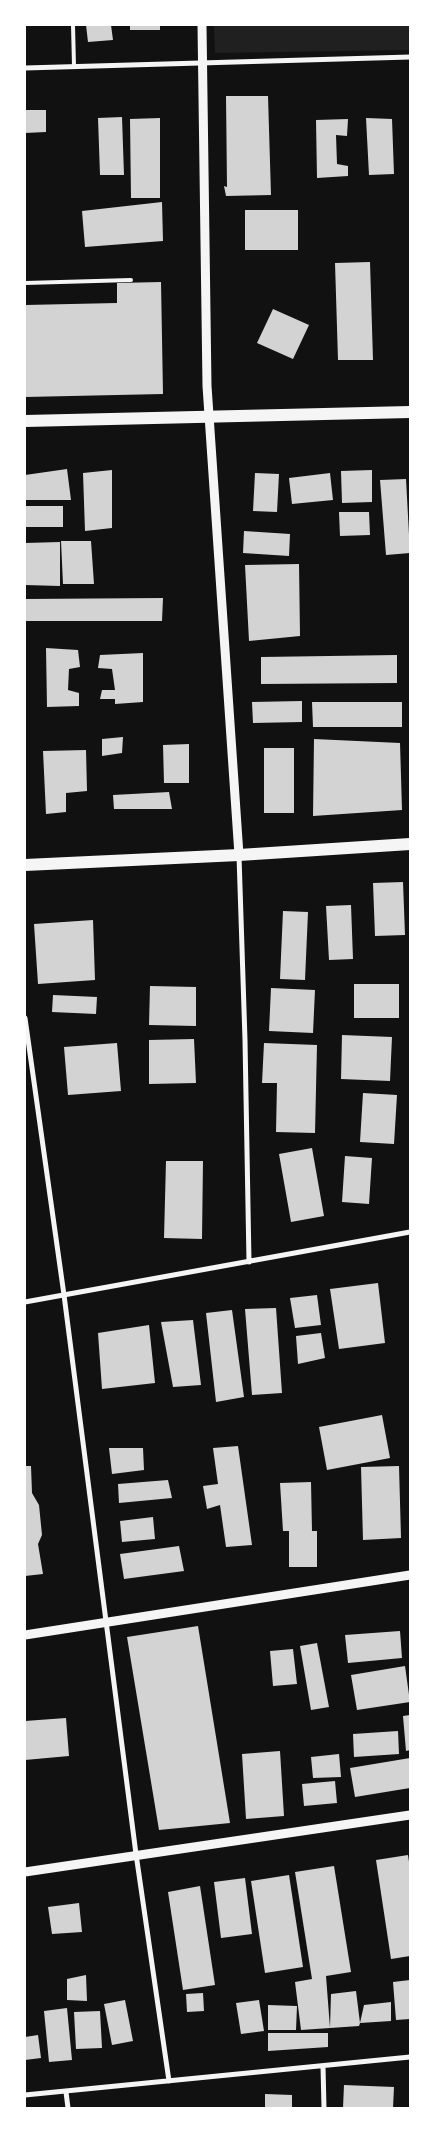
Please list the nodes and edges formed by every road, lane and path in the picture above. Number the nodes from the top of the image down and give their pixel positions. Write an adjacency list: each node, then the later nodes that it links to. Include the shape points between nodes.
1 (73, 25): 5 (lane)
2 (202, 25): 4 (street)
3 (410, 57): 4 (street)
4 (204, 64): 5 (street); 10 (street)
5 (74, 66): 6 (street)
6 (25, 68)
7 (131, 280): 8 (lane)
8 (25, 283)
9 (410, 412): 10 (main road)
10 (209, 417): 11 (main road); 13 (street)
11 (25, 421)
12 (410, 844): 13 (main road)
13 (239, 855): 14 (main road); 17 (street)
14 (25, 865)
15 (25, 1018): 18 (street)
16 (410, 1232): 17 (street)
17 (249, 1262): 18 (street)
18 (64, 1295): 19 (street); 21 (street)
19 (25, 1302)
20 (410, 1575): 21 (street)
21 (107, 1624): 22 (street); 24 (street)
22 (25, 1635)
23 (410, 1815): 24 (street)
24 (136, 1854): 25 (street); 28 (street)
25 (25, 1872)
26 (410, 2056): 27 (street)
27 (323, 2066): 28 (street); 32 (street)
28 (170, 2081): 29 (street)
29 (66, 2092): 30 (street); 31 (street)
30 (25, 2095)
31 (68, 2108)
32 (324, 2108)

